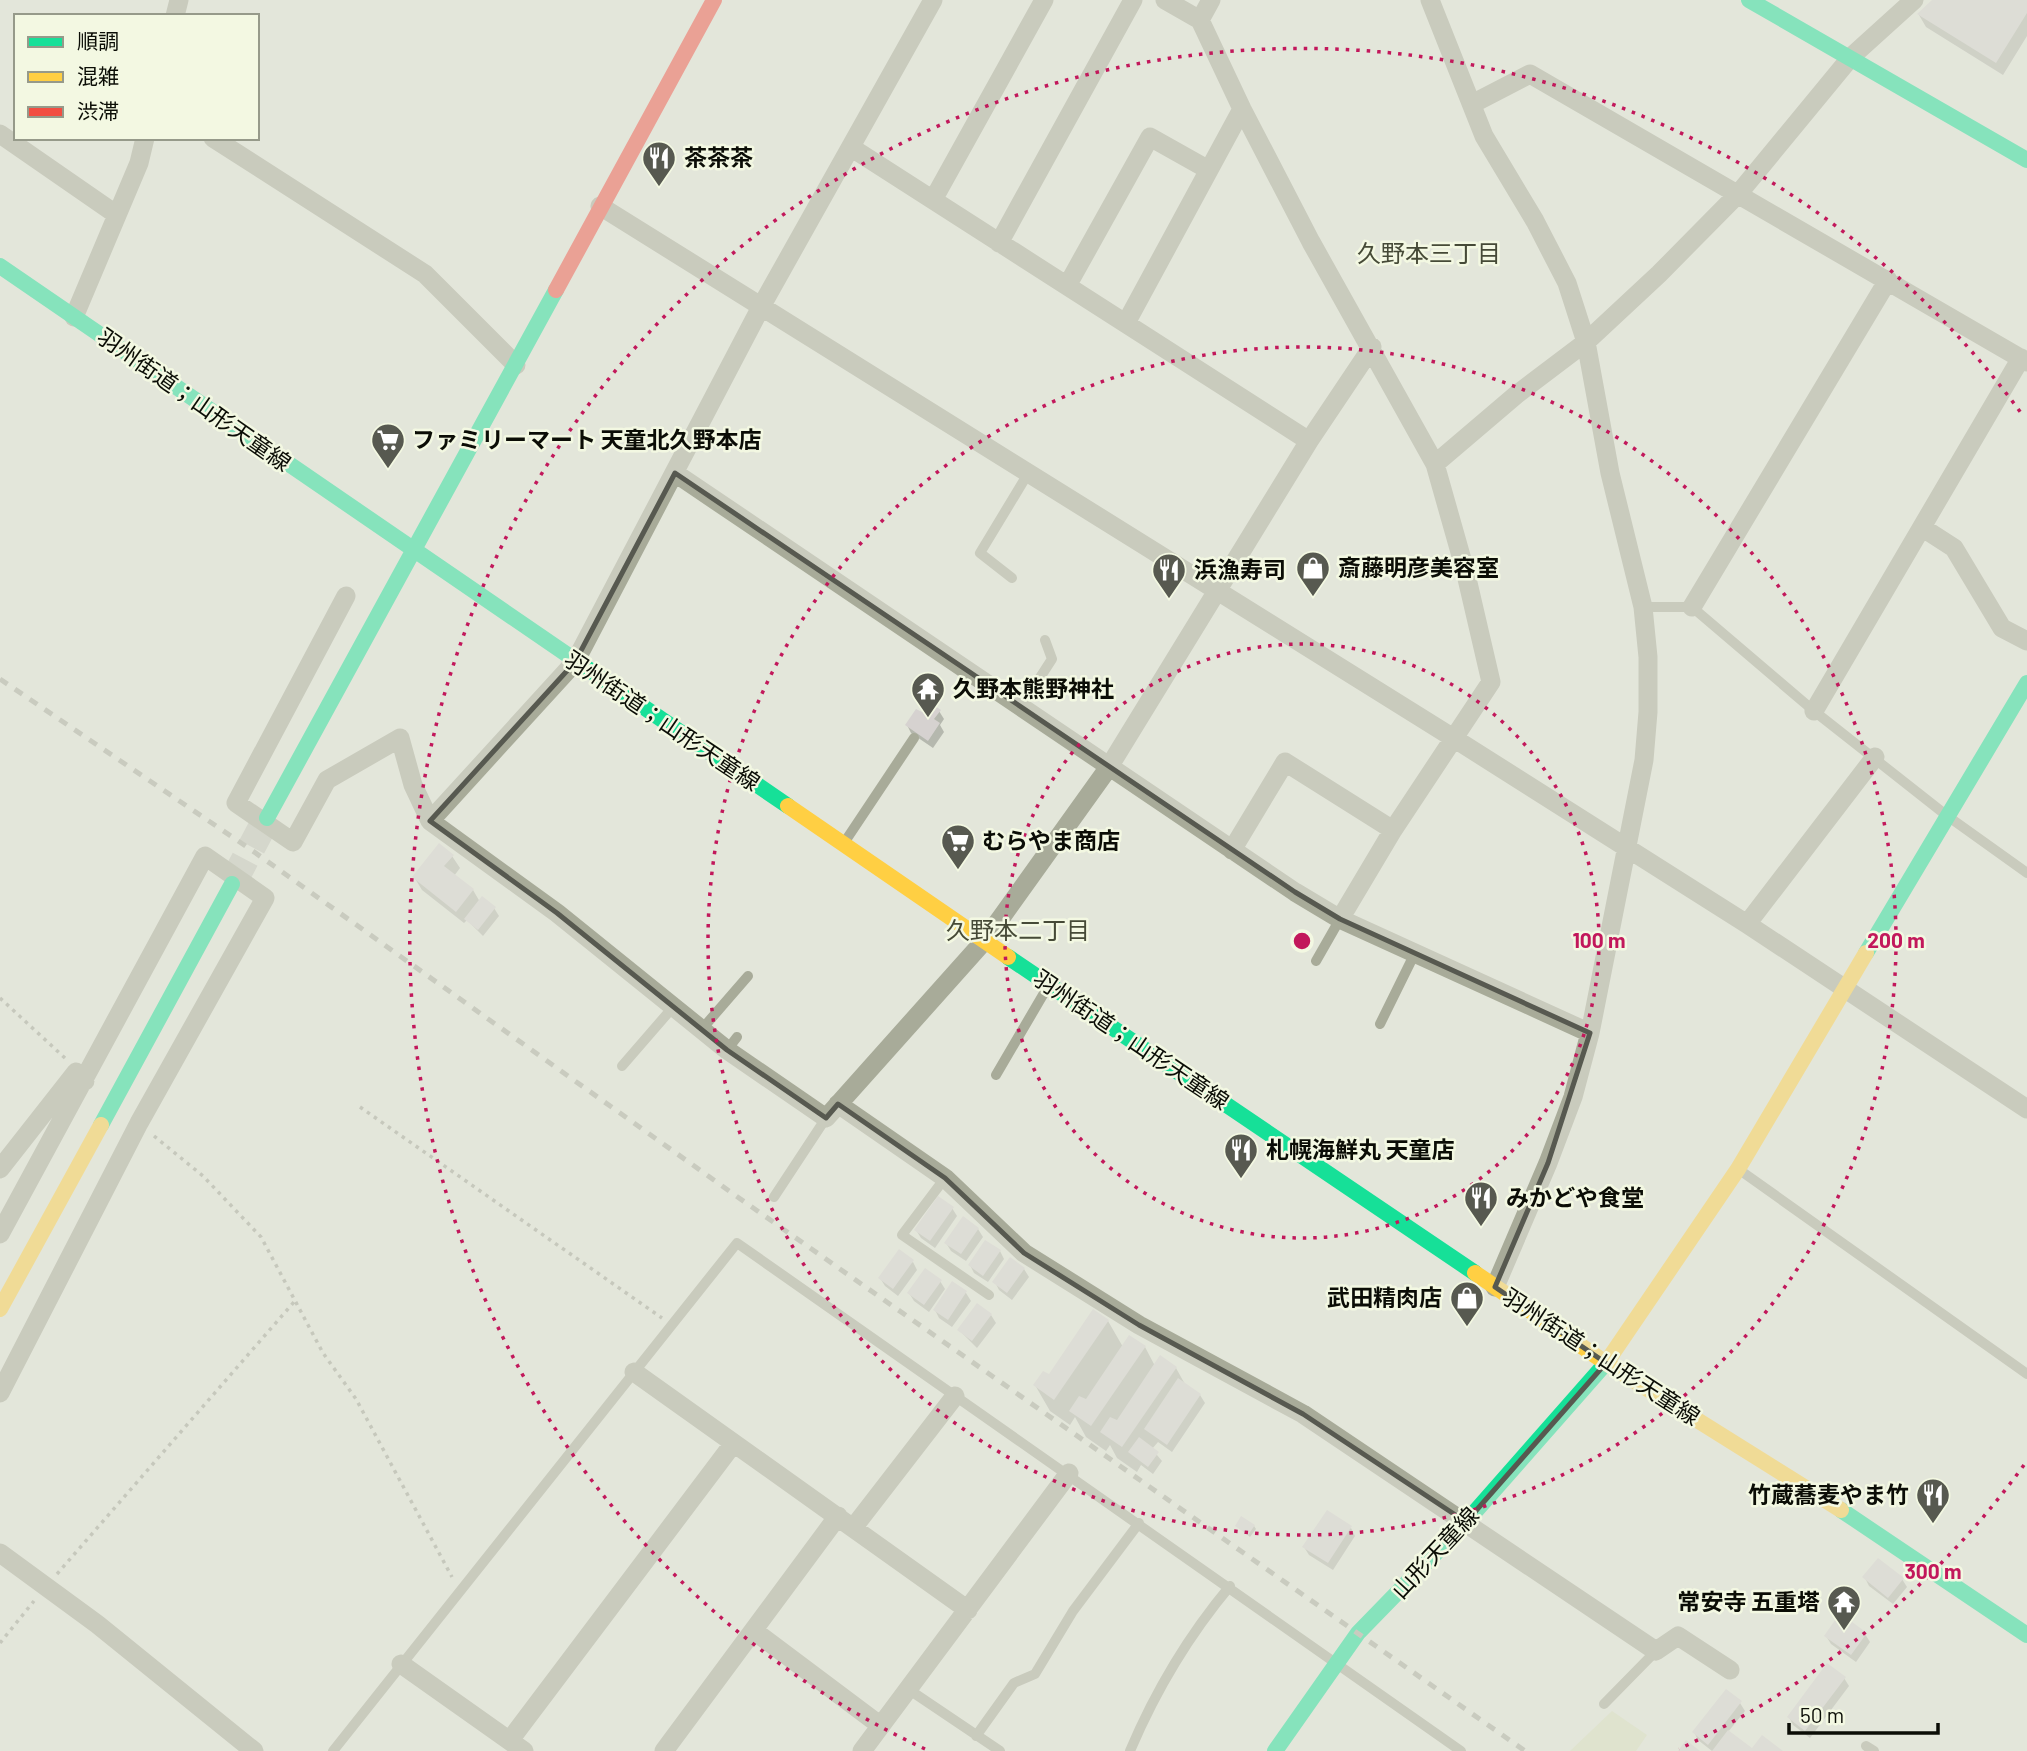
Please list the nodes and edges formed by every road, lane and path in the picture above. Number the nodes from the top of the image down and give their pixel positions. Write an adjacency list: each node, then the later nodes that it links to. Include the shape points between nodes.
1 (714, 0): 22 (main road)
2 (933, 0): 17 (street)
3 (1044, 0): 21 (street)
4 (1133, 0): 24 (street)
5 (1165, 0): 10 (street)
6 (1211, 0): 10 (street)
7 (1430, 0): 12 (street)
8 (1749, 0): 11 (main road)
9 (1914, 0): 11 (street)
10 (1200, 20): 13 (street)
11 (1851, 57): 18 (main road); 20 (street)
12 (1472, 104): 20 (street, via 1530,74); 31 (street, via 1484,136 1567,283)
13 (1242, 109): 19 (street); 32 (street)
14 (0, 134): 23 (street)
15 (145, 140): 23 (street)
16 (216, 140): 34 (street, via 425,275)
17 (852, 148): 21 (street); 28 (street)
18 (2027, 160)
19 (1207, 169): 27 (street, via 1150,137); 30 (street)
20 (1739, 193): 26 (street); 31 (street)
21 (933, 200): 24 (street)
22 (600, 206): 28 (street); 34 (main road)
23 (117, 215): 29 (street)
24 (999, 243): 27 (street)
25 (0, 266): 29 (main road, 羽州街道；山形天童線)
26 (1888, 281): 33 (street); 45 (street)
27 (1067, 286): 30 (street)
28 (762, 305): 37 (street); 38 (street)
29 (74, 317): 40 (main road, 羽州街道；山形天童線)
30 (1126, 323): 35 (street)
31 (1586, 342): 36 (street); 44 (street, via 1610,473)
32 (1372, 347): 35 (street); 36 (street)
33 (2024, 360): 39 (street)
34 (516, 365): 40 (main road)
35 (1309, 441): 42 (street)
36 (1435, 464): 53 (street, via 1491,682)
37 (1029, 472): 41 (lane, via 981,553); 42 (street)
38 (675, 473): 48 (street); 50 (street)
39 (1923, 528): 47 (street, via 1954,548 2002,628); 51 (street)
40 (412, 551): 48 (main road, 羽州街道；山形天童線); 57 (main road)
41 (1012, 578)
42 (1217, 592): 53 (street); 55 (street)
43 (346, 596): 58 (street, via 236,803 293,842 327,780 400,738 413,785)
44 (1643, 607): 45 (lane); 61 (street, via 1648,712)
45 (1692, 607): 51 (lane)
46 (1045, 640): 50 (lane, via 1052,659)
47 (2027, 642)
48 (575, 662): 58 (street); 60 (main road, 羽州街道；山形天童線)
49 (2027, 683): 56 (main road, 山形天童線)
50 (1021, 707): 55 (street)
51 (1814, 711): 54 (lane)
52 (914, 738): 60 (lane)
53 (1454, 739): 59 (street); 61 (street)
54 (1875, 757): 56 (lane); 66 (street)
55 (1109, 767): 62 (street); 67 (street)
56 (1946, 816): 63 (lane); 72 (main road, 山形天童線)
57 (267, 818)
58 (430, 821): 74 (street)
59 (1394, 830): 62 (street, via 1285,762); 65 (street)
60 (844, 844): 67 (main road, 羽州街道；山形天童線)
61 (1626, 848): 66 (street); 77 (street)
62 (1233, 850): 65 (street)
63 (2027, 873)
64 (232, 884): 93 (main road)
65 (1340, 919): 68 (street); 69 (lane)
66 (1747, 924): 72 (street)
67 (985, 940): 71 (main road, 羽州街道；山形天童線); 83 (street)
68 (1415, 953): 75 (lane); 77 (street)
69 (1316, 961)
70 (748, 976): 76 (lane)
71 (1049, 985): 79 (lane); 90 (main road, 羽州街道；山形天童線)
72 (1846, 988): 82 (street); 86 (main road, 山形天童線)
73 (0, 998): 80 (path)
74 (674, 1006): 76 (street); 78 (lane)
75 (1380, 1024)
76 (702, 1029): 83 (street)
77 (1590, 1033): 90 (street, via 1549,1163)
78 (622, 1066)
79 (996, 1075)
80 (80, 1076): 84 (street, via 205,856 265,898); 85 (street); 89 (street)
81 (360, 1107): 94 (path)
82 (2027, 1108)
83 (832, 1111): 87 (street); 88 (lane)
84 (139, 1123): 92 (path, via 203,1176 261,1237); 96 (street)
85 (0, 1169)
86 (1738, 1169): 95 (main road, 山形天童線); 98 (lane)
87 (945, 1178): 91 (lane, via 902,1236); 104 (street, via 1024,1253 1139,1325 1303,1414)
88 (774, 1197)
89 (0, 1234)
90 (1494, 1287): 95 (main road, 羽州街道；山形天童線)
91 (989, 1295)
92 (294, 1302): 107 (path); 109 (path, via 356,1399)
93 (0, 1309)
94 (672, 1324): 97 (lane); 100 (lane, via 737,1243)
95 (1606, 1363): 104 (main road, 山形天童線); 112 (main road, 羽州街道；山形天童線, via 1880,1534)
96 (5, 1370): 99 (street)
97 (634, 1372): 101 (street); 109 (lane)
98 (2027, 1374)
99 (0, 1393)
100 (955, 1396): 102 (lane); 103 (street)
101 (733, 1444): 103 (street); 122 (street)
102 (1069, 1474): 105 (lane); 110 (street)
103 (846, 1522): 110 (street); 111 (street)
104 (1466, 1522): 114 (street); 115 (main road, 山形天童線)
105 (1139, 1523): 108 (lane); 121 (lane, via 1073,1611 1035,1674 1014,1683)
106 (0, 1553): 107 (street)
107 (46, 1586): 113 (path); 123 (street)
108 (1230, 1586): 115 (lane); 128 (lane, via 1200,1622 1145,1714)
109 (459, 1591): 116 (lane)
110 (968, 1610): 118 (street)
111 (754, 1631): 120 (street); 125 (street)
112 (2027, 1635)
113 (0, 1643)
114 (1656, 1651): 117 (street, via 1678,1636); 119 (lane)
115 (1335, 1662): 129 (main road, 山形天童線); 130 (lane)
116 (401, 1664): 122 (street); 124 (lane)
117 (1730, 1671)
118 (908, 1689): 120 (street); 121 (lane)
119 (1604, 1704)
120 (881, 1726): 126 (street)
121 (976, 1736): 127 (lane)
122 (517, 1746)
123 (254, 1751)
124 (333, 1751)
125 (664, 1751)
126 (862, 1751)
127 (1000, 1751)
128 (1130, 1751)
129 (1275, 1751)
130 (1461, 1751)

